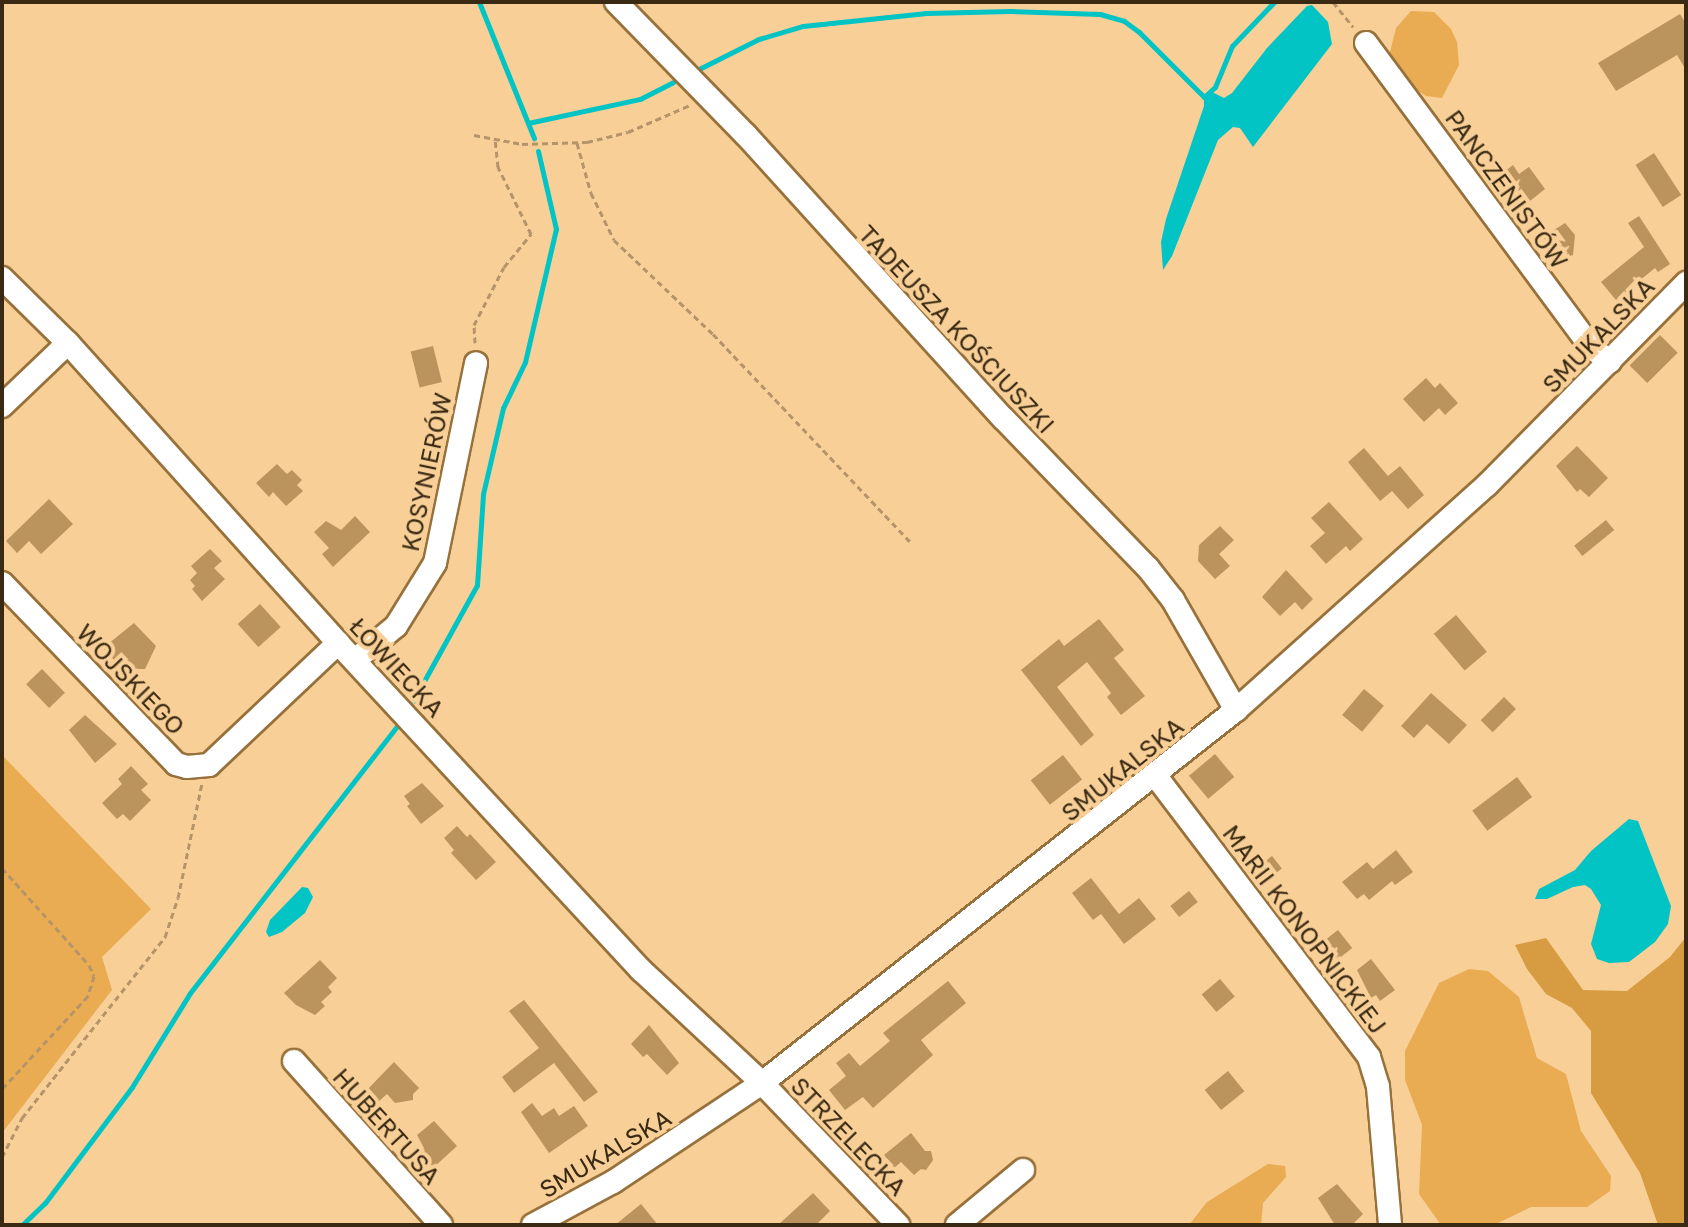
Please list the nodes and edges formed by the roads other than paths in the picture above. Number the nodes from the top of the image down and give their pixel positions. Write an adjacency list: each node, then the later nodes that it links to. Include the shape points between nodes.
1 (616, 2): 12 (street, TADEUSZA KOŚCIUSZKI, via 1148,568 1173,600)
2 (1366, 43): 6 (street, PANCZENISTÓW, via 1591,347)
3 (2, 278): 5 (street, ŁOWIECKA)
4 (1686, 283): 6 (street, SMUKALSKA)
5 (68, 343): 8 (street); 10 (street, ŁOWIECKA)
6 (1610, 362): 12 (street, SMUKALSKA, via 1414,554)
7 (476, 363): 11 (street, KOSYNIERÓW, via 435,563 396,626)
8 (2, 406)
9 (2, 583): 10 (street, WOJSKIEGO, via 176,764 209,765)
10 (338, 643): 11 (street, ŁOWIECKA)
11 (355, 660): 15 (street, ŁOWIECKA, via 641,970)
12 (1236, 710): 13 (street, SMUKALSKA)
13 (1155, 775): 15 (street, SMUKALSKA); 21 (street, MARII KONOPNICKIEJ, via 1369,1057 1378,1087)
14 (294, 1061): 17 (street, HUBERTUSA)
15 (762, 1083): 18 (street, SMUKALSKA, via 613,1182); 19 (street, STRZELECKA)
16 (1023, 1170): 20 (street)
17 (441, 1225)
18 (533, 1225)
19 (898, 1225)
20 (957, 1225)
21 (1390, 1225)

